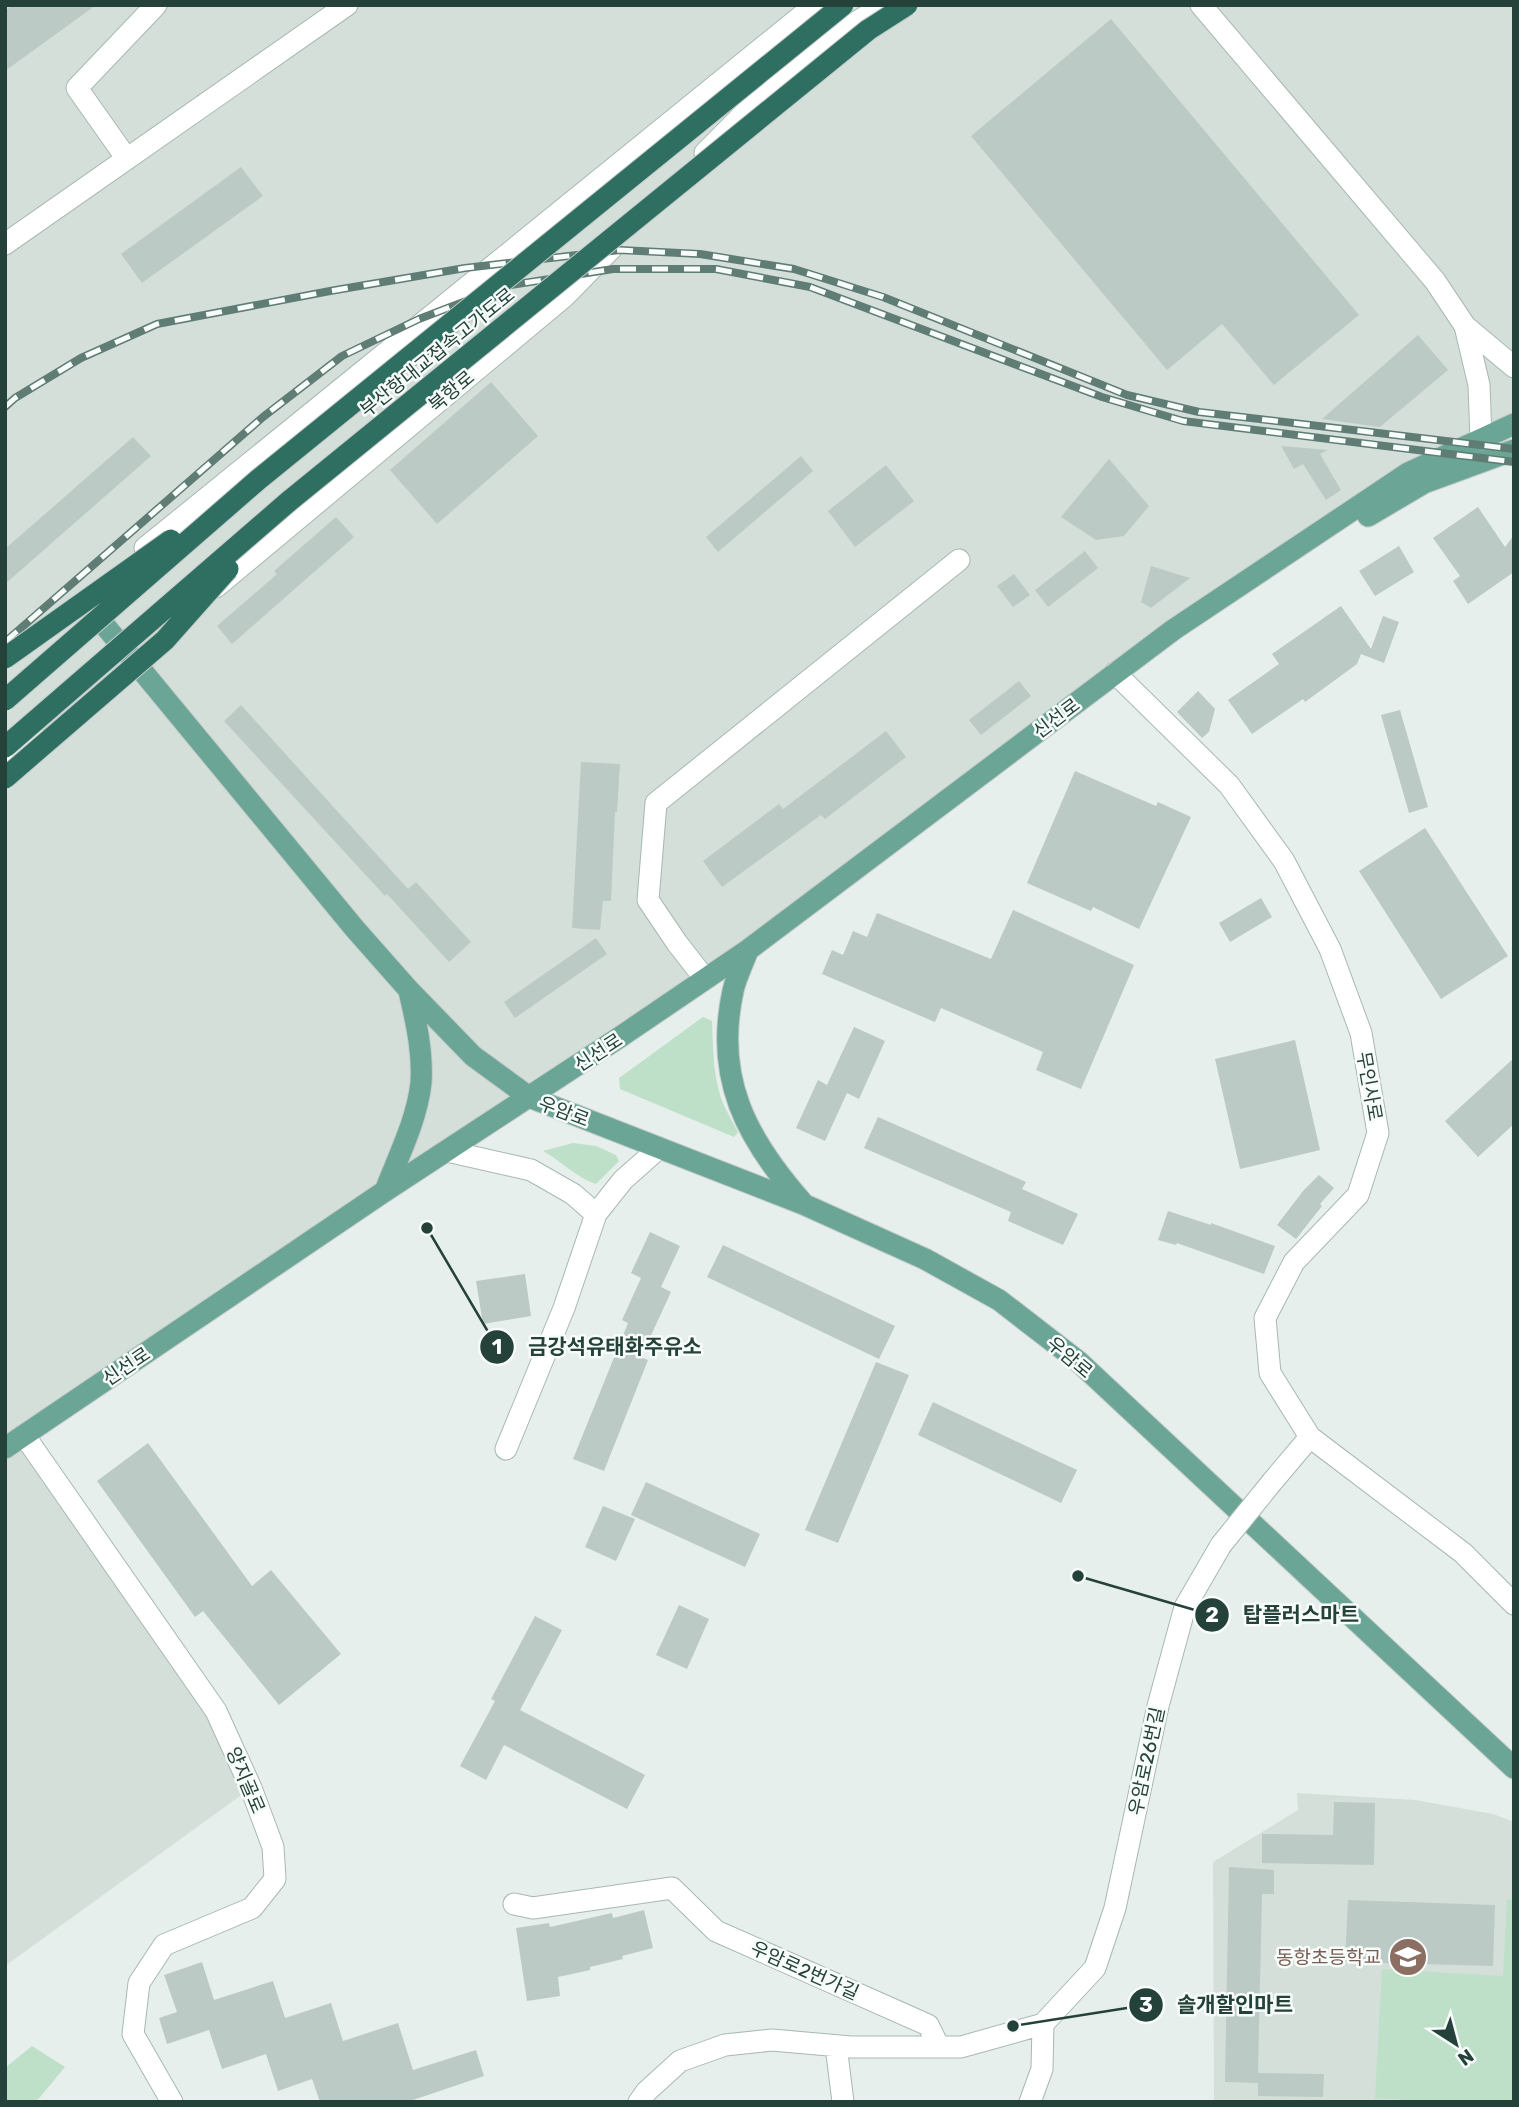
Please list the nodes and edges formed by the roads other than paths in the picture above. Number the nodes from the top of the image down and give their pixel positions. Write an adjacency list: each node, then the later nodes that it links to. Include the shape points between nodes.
1 (156, 5): 8 (street, via 77,88)
2 (346, 5): 8 (street)
3 (815, 5): 18 (street)
4 (843, 5): 15 (highway, 부산항대교접속고가도로, bridge)
5 (884, 5): 20 (street, 북항로, via 799,58 565,296)
6 (907, 5): 16 (highway, 부산항대교접속고가도로, bridge, via 868,30)
7 (1201, 5): 10 (street, via 1435,281)
8 (127, 159): 9 (street)
9 (5, 244)
10 (1465, 326): 11 (street); 13 (street, via 1479,385)
11 (1514, 367)
12 (1514, 424): 13 (main road, 신선로)
13 (1481, 439): 19 (main road, 신선로, via 1408,473)
14 (1514, 450): 19 (main road, 신선로, via 1424,483)
15 (260, 480): 21 (highway, bridge); 24 (highway, 부산항대교접속고가도로, bridge)
16 (288, 502): 25 (highway, 부산항대교접속고가도로, bridge); 27 (highway, bridge, via 164,639)
17 (959, 559): 29 (street, via 656,803 648,900)
18 (84, 600): 20 (main road, 우암로); 22 (street)
19 (1173, 631): 23 (main road, 신선로)
20 (131, 657): 26 (street, 북항로); 30 (main road, 우암로)
21 (5, 658)
22 (5, 670)
23 (1115, 673): 28 (main road, 신선로); 38 (street, 무인사로, via 1229,785 1284,861 1330,949 1361,1033 1378,1133 1358,1195 1294,1262 1265,1318 1270,1373)
24 (5, 700)
25 (5, 747)
26 (5, 764)
27 (5, 778)
28 (748, 950): 29 (main road, 신선로); 35 (main road, via 733,989 728,1065 746,1122 771,1167)
29 (705, 979): 31 (main road, 신선로)
30 (408, 989): 31 (main road, 우암로, via 473,1056); 34 (main road, via 419,1030 421,1083)
31 (529, 1097): 32 (main road, 우암로); 33 (main road, 신선로)
32 (659, 1148): 35 (main road, 우암로); 36 (street, via 623,1180)
33 (447, 1151): 34 (main road, 신선로); 36 (street, via 531,1170 573,1194)
34 (385, 1191): 37 (main road, 신선로)
35 (803, 1204): 42 (main road, 우암로, via 925,1259 999,1300 1068,1354)
36 (596, 1214): 40 (street, via 564,1308)
37 (24, 1435): 39 (main road, 신선로); 48 (street, 양지골로, via 216,1711 272,1847 275,1879 252,1908 164,1945 139,1983 133,2034)
38 (1310, 1437): 41 (street, 무인사로); 44 (street, 우암로26번길, bridge, via 1222,1545 1185,1607 1158,1706 1115,1908 1095,1968)
39 (5, 1448)
40 (506, 1449)
41 (1509, 1592)
42 (1514, 1768)
43 (514, 1904): 46 (street, 우암로2번가길, via 533,1908 672,1888 716,1931 928,2025)
44 (1043, 2024): 46 (street, via 961,2046); 47 (street)
45 (836, 2046): 46 (street); 49 (street, via 772,2040 725,2045 680,2061); 50 (street)
46 (939, 2047)
47 (1036, 2097)
48 (174, 2100)
49 (639, 2102)
50 (843, 2102)

